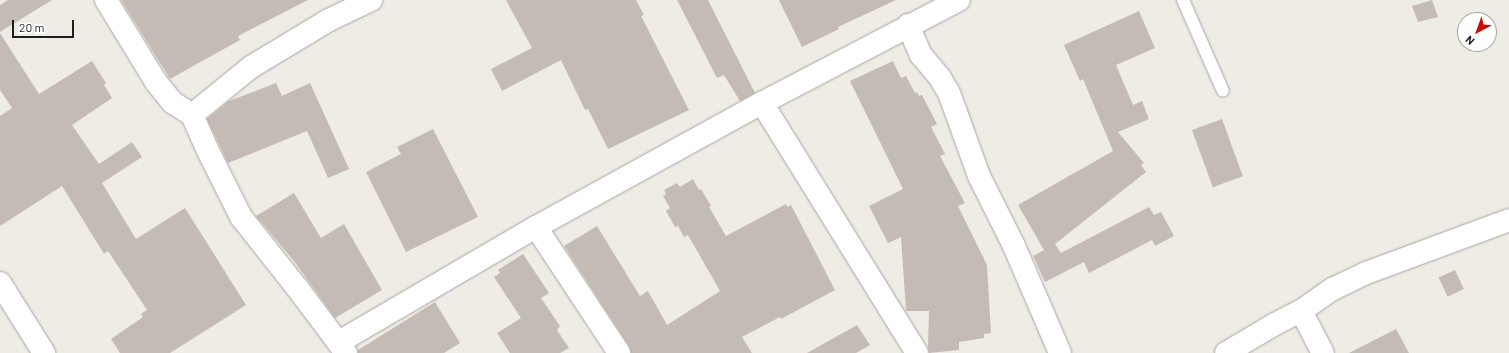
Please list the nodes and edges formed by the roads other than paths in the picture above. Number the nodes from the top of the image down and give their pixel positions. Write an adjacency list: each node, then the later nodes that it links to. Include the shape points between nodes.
1 (106, 0): 8 (street, via 156,82 172,102)
2 (371, 0): 8 (street, via 329,20 251,67)
3 (959, 0): 5 (street)
4 (1183, 0): 6 (lane)
5 (908, 25): 7 (street); 17 (street, via 921,55 949,93 979,176 1014,246)
6 (1224, 91)
7 (762, 103): 10 (street); 16 (street)
8 (192, 115): 13 (street, via 241,217)
9 (1509, 220): 12 (street, via 1366,273 1332,289)
10 (536, 227): 13 (street); 15 (street)
11 (0, 283): 14 (street)
12 (1301, 310): 18 (street); 19 (street)
13 (342, 348)
14 (44, 353)
15 (619, 353)
16 (917, 353)
17 (1060, 353)
18 (1226, 353)
19 (1324, 353)

